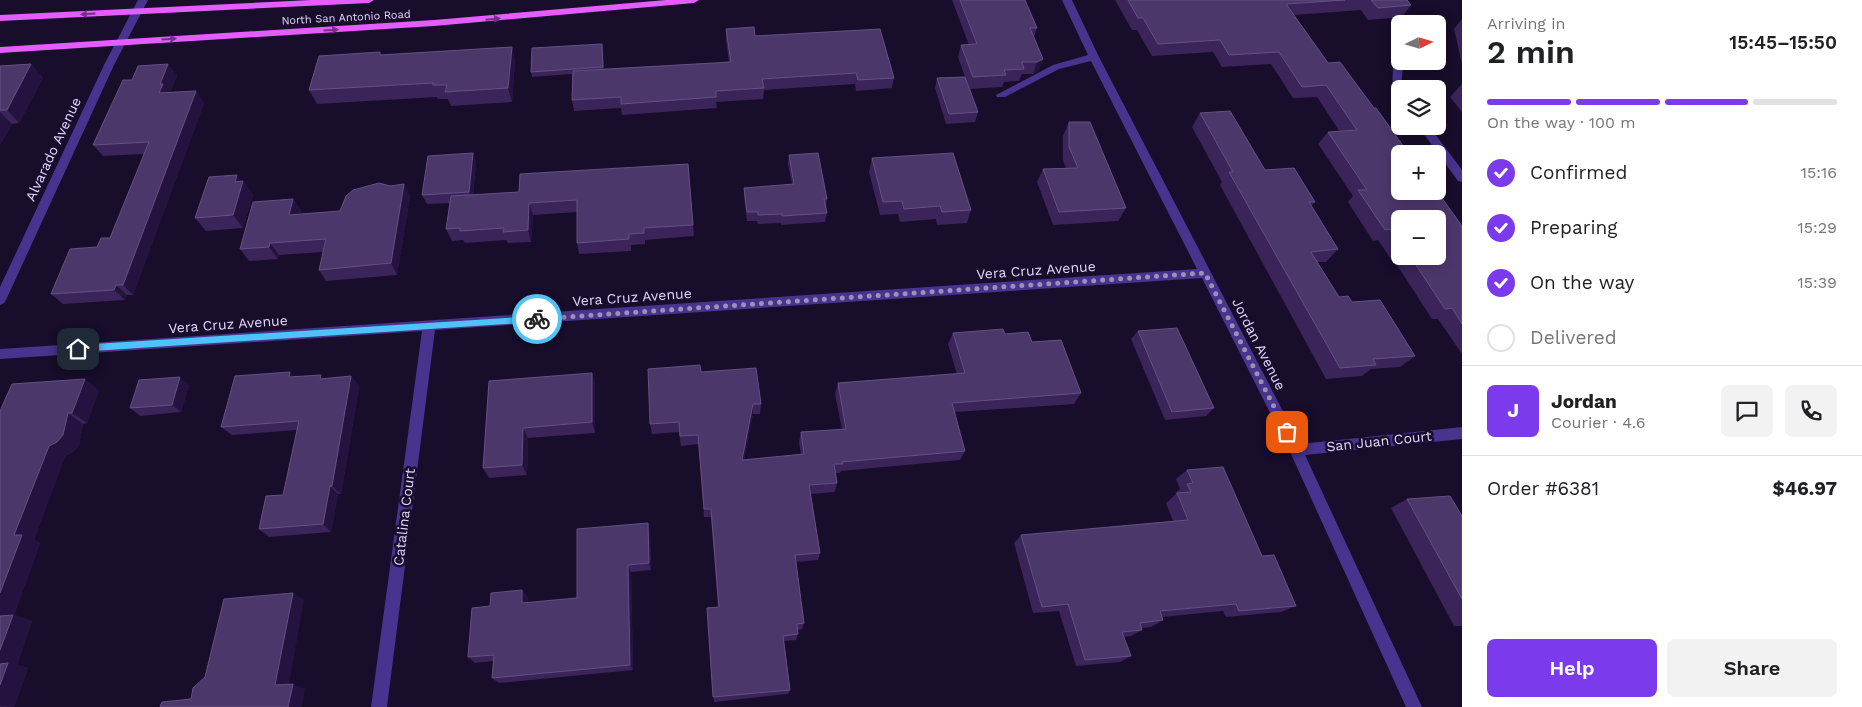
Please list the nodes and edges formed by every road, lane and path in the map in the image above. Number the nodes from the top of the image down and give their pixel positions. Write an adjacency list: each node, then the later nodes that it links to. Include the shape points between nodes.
1 (143, 0): 5 (street, Alvarado Avenue)
2 (370, 0): 5 (main road, North San Antonio Road)
3 (694, 0): 7 (main road, North San Antonio Road, one-way to 3, via 396,27)
4 (1067, 0): 9 (street, Jordan Avenue)
5 (136, 11): 6 (main road, North San Antonio Road, one-way to 6); 7 (street, Alvarado Avenue)
6 (0, 18)
7 (120, 42): 8 (main road, North San Antonio Road); 14 (street, Alvarado Avenue)
8 (0, 50)
9 (1094, 57): 10 (street, via 1056,67); 13 (street, Jordan Avenue)
10 (1002, 95)
11 (1430, 135): 12 (street)
12 (1462, 178)
13 (1205, 273): 15 (street, Vera Cruz Avenue); 18 (street, Jordan Avenue)
14 (0, 300)
15 (429, 326): 16 (street, Vera Cruz Avenue); 19 (street, Catalina Court)
16 (0, 354)
17 (1462, 433): 18 (street, San Juan Court)
18 (1296, 450): 20 (street, Jordan Avenue)
19 (378, 707)
20 (1414, 707)

